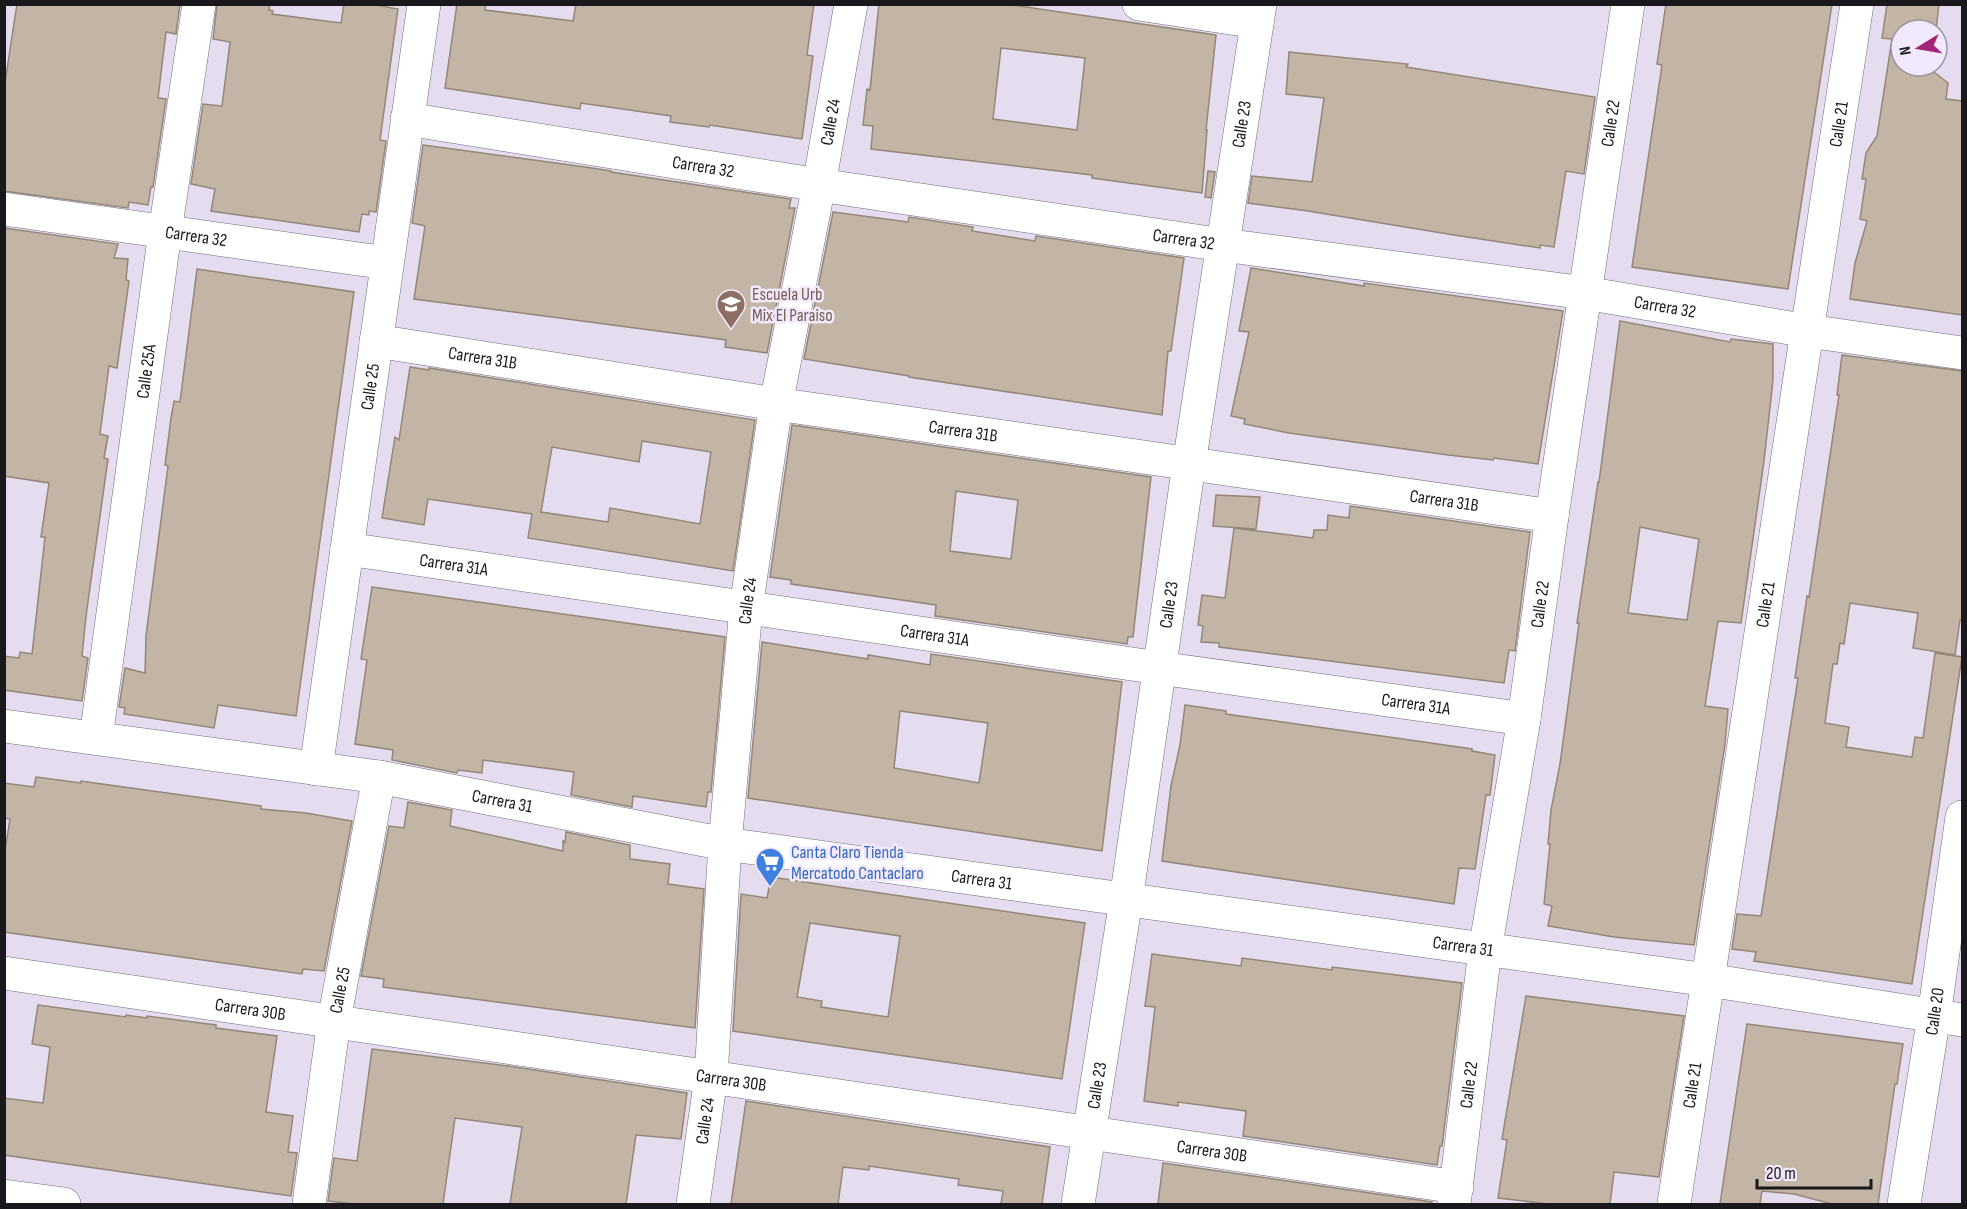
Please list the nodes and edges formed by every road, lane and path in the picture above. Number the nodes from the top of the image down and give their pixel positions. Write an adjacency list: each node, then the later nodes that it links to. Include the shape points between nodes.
1 (199, 4): 11 (street, Calle 25A)
2 (424, 4): 8 (street, Calle 25)
3 (851, 4): 9 (street, Calle 24)
4 (1139, 4): 7 (street)
5 (1628, 4): 14 (street, Calle 22)
6 (1857, 4): 15 (street, Calle 21)
7 (1258, 13): 12 (street, Calle 23)
8 (407, 119): 9 (street, Carrera 32); 13 (street, Calle 25)
9 (819, 185): 12 (street, Carrera 32); 18 (street, Calle 24)
10 (4, 209): 11 (street, Carrera 32)
11 (165, 232): 13 (street, Carrera 32); 26 (street, Calle 25A)
12 (1222, 245): 14 (street, Carrera 32); 19 (street, Calle 23)
13 (387, 263): 16 (street, Calle 25)
14 (1585, 293): 15 (street, Carrera 32); 20 (street, Calle 22)
15 (1808, 331): 17 (street, Carrera 32); 34 (street, Calle 21)
16 (376, 341): 18 (street, Carrera 31B); 21 (street, Calle 25)
17 (1962, 353)
18 (776, 404): 19 (street, Carrera 31B); 22 (street, Calle 24)
19 (1189, 464): 20 (street, Carrera 31B); 23 (street, Calle 23)
20 (1552, 516): 24 (street, Calle 22)
21 (347, 549): 22 (street, Carrera 31A); 27 (street, Calle 25)
22 (746, 608): 23 (street, Carrera 31A); 30 (street, Calle 24)
23 (1159, 668): 24 (street, Carrera 31A); 31 (street, Calle 23)
24 (1524, 719): 32 (street, Calle 22)
25 (4, 726): 26 (street, Carrera 31)
26 (96, 738): 27 (street, Carrera 31)
27 (316, 769): 28 (street, Carrera 31)
28 (379, 777): 30 (street, Carrera 31); 36 (street, Calle 25)
29 (1962, 816): 35 (street, Calle 20)
30 (724, 844): 31 (street, Carrera 31); 37 (street, Calle 24)
31 (1126, 900): 32 (street, Carrera 31); 38 (street, Calle 23)
32 (1485, 950): 34 (street, Carrera 31); 40 (street, Calle 22)
33 (4, 973): 36 (street, Carrera 30B)
34 (1708, 980): 35 (street, Carrera 31); 45 (street, Calle 21)
35 (1948, 1018): 46 (street, Calle 20)
36 (334, 1021): 37 (street, Carrera 30B); 42 (street, Calle 25)
37 (711, 1077): 38 (street, Carrera 30B); 43 (street, Calle 24)
38 (1089, 1132): 40 (street, Carrera 30B); 44 (street, Calle 23)
39 (4, 1196): 41 (street)
40 (1456, 1196)
41 (64, 1204)
42 (309, 1204)
43 (693, 1204)
44 (1078, 1204)
45 (1674, 1204)
46 (1904, 1204)

